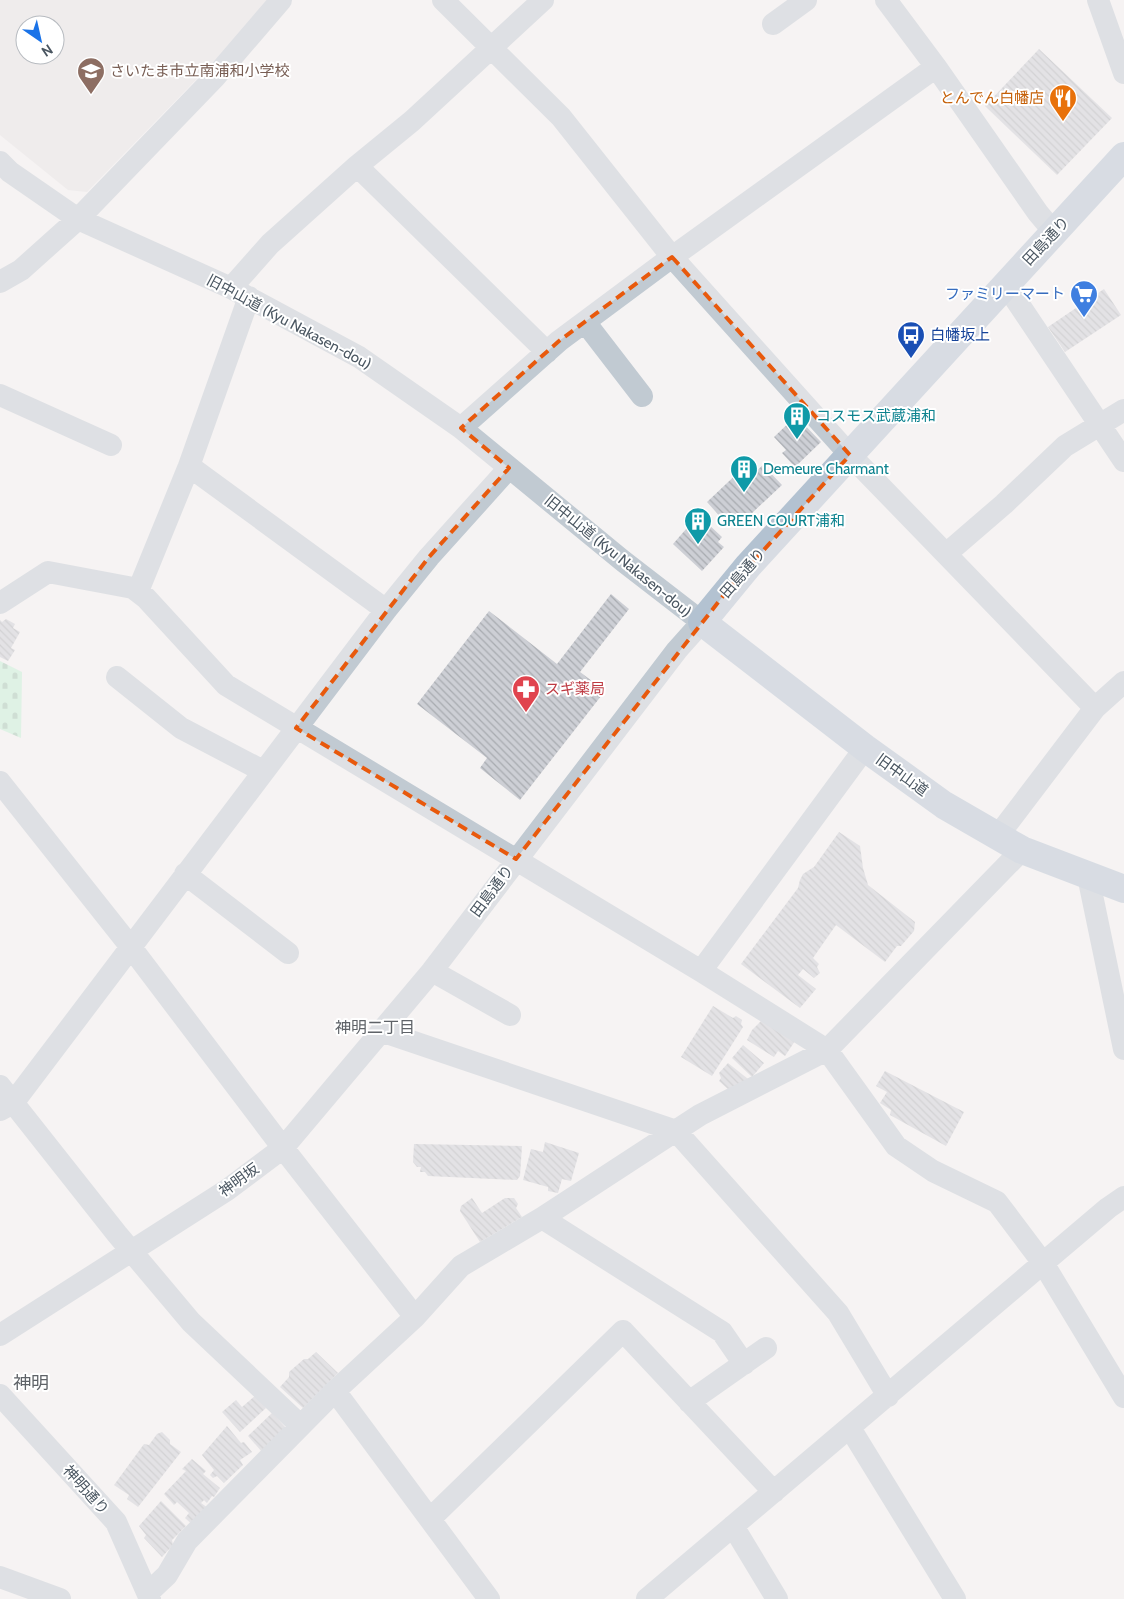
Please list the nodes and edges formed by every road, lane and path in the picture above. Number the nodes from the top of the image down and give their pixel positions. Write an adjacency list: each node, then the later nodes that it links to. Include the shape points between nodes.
1 (281, 0): 14 (street, via 215,77)
2 (443, 0): 8 (street)
3 (543, 0): 8 (street)
4 (806, 0): 7 (street)
5 (886, 0): 9 (street)
6 (1098, 0): 10 (street)
7 (773, 24)
8 (490, 48): 13 (street, via 412,121); 16 (street, via 561,117)
9 (936, 67): 15 (street); 16 (street)
10 (1124, 73)
11 (1124, 156): 15 (main road, 田島通り)
12 (0, 162): 14 (street, 旧中山道 (Kyu Nakasen-dou))
13 (357, 166): 19 (street, via 270,244); 21 (street)
14 (78, 219): 17 (street, via 21,270); 19 (street, 旧中山道 (Kyu Nakasen-dou))
15 (1054, 232): 18 (main road, 田島通り)
16 (672, 257): 20 (street); 28 (street)
17 (0, 282)
18 (1006, 284): 25 (street); 28 (main road, 田島通り)
19 (240, 292): 26 (street, 旧中山道 (Kyu Nakasen-dou), via 358,357); 30 (street)
20 (584, 322): 21 (street); 23 (street)
21 (547, 352): 26 (street)
22 (0, 395): 27 (street)
23 (642, 396)
24 (1124, 410): 25 (street)
25 (1099, 424): 29 (street); 32 (street, via 1065,446)
26 (461, 428): 31 (street, 旧中山道 (Kyu Nakasen-dou))
27 (111, 444)
28 (850, 455): 32 (street); 36 (main road, 田島通り, via 748,566)
29 (1124, 461)
30 (189, 466): 33 (street); 35 (street)
31 (509, 468): 35 (street); 36 (street, 旧中山道 (Kyu Nakasen-dou))
32 (946, 554): 39 (street)
33 (138, 591): 34 (street, via 48,572); 40 (street, via 226,685)
34 (0, 603)
35 (386, 610): 40 (street)
36 (702, 622): 41 (main road, 旧中山道); 46 (street, 田島通り)
37 (117, 677): 42 (street, via 181,728)
38 (1124, 682): 39 (street)
39 (1095, 708): 44 (street)
40 (296, 728): 42 (street); 46 (street)
41 (865, 748): 44 (main road, 旧中山道, via 944,805); 53 (street)
42 (264, 771): 47 (street)
43 (0, 782): 50 (street)
44 (997, 837): 45 (main road, 旧中山道)
45 (1022, 850): 48 (main road, 旧中山道); 57 (street)
46 (516, 859): 52 (street, 田島通り); 53 (street)
47 (185, 874): 50 (street); 51 (street)
48 (1088, 876): 49 (main road, 旧中山道); 56 (street)
49 (1124, 889)
50 (130, 946): 58 (street); 60 (street)
51 (288, 953)
52 (432, 971): 54 (street); 55 (street, 神明坂)
53 (701, 971): 57 (street)
54 (510, 1015)
55 (381, 1031): 59 (street); 60 (street, 神明坂)
56 (1124, 1049)
57 (827, 1050): 59 (street, via 700,1115); 64 (street, via 896,1146 933,1171 997,1202)
58 (4, 1100): 63 (street)
59 (676, 1131): 62 (street); 71 (street, via 838,1313)
60 (283, 1148): 63 (street, 神明坂, via 227,1190); 65 (street)
61 (1124, 1197): 64 (street)
62 (542, 1218): 65 (street, via 461,1266); 68 (street, via 722,1332)
63 (131, 1250): 66 (street, 神明坂); 74 (street, via 191,1322)
64 (1043, 1263): 71 (street); 72 (street)
65 (415, 1317): 69 (street)
66 (0, 1335)
67 (766, 1348): 68 (street)
68 (744, 1364): 73 (street)
69 (335, 1391): 74 (street); 77 (street)
70 (0, 1395): 80 (street, 神明通り, via 116,1522)
71 (888, 1396): 75 (street)
72 (1124, 1397)
73 (689, 1402): 76 (street); 77 (street, via 623,1331)
74 (300, 1425): 80 (street, via 187,1541 167,1575)
75 (850, 1428): 76 (street); 85 (street)
76 (774, 1492): 78 (street)
77 (430, 1519): 82 (street)
78 (733, 1526): 83 (street); 84 (street)
79 (1, 1583): 81 (street)
80 (149, 1596)
81 (60, 1599)
82 (489, 1599)
83 (647, 1599)
84 (777, 1599)
85 (955, 1599)

